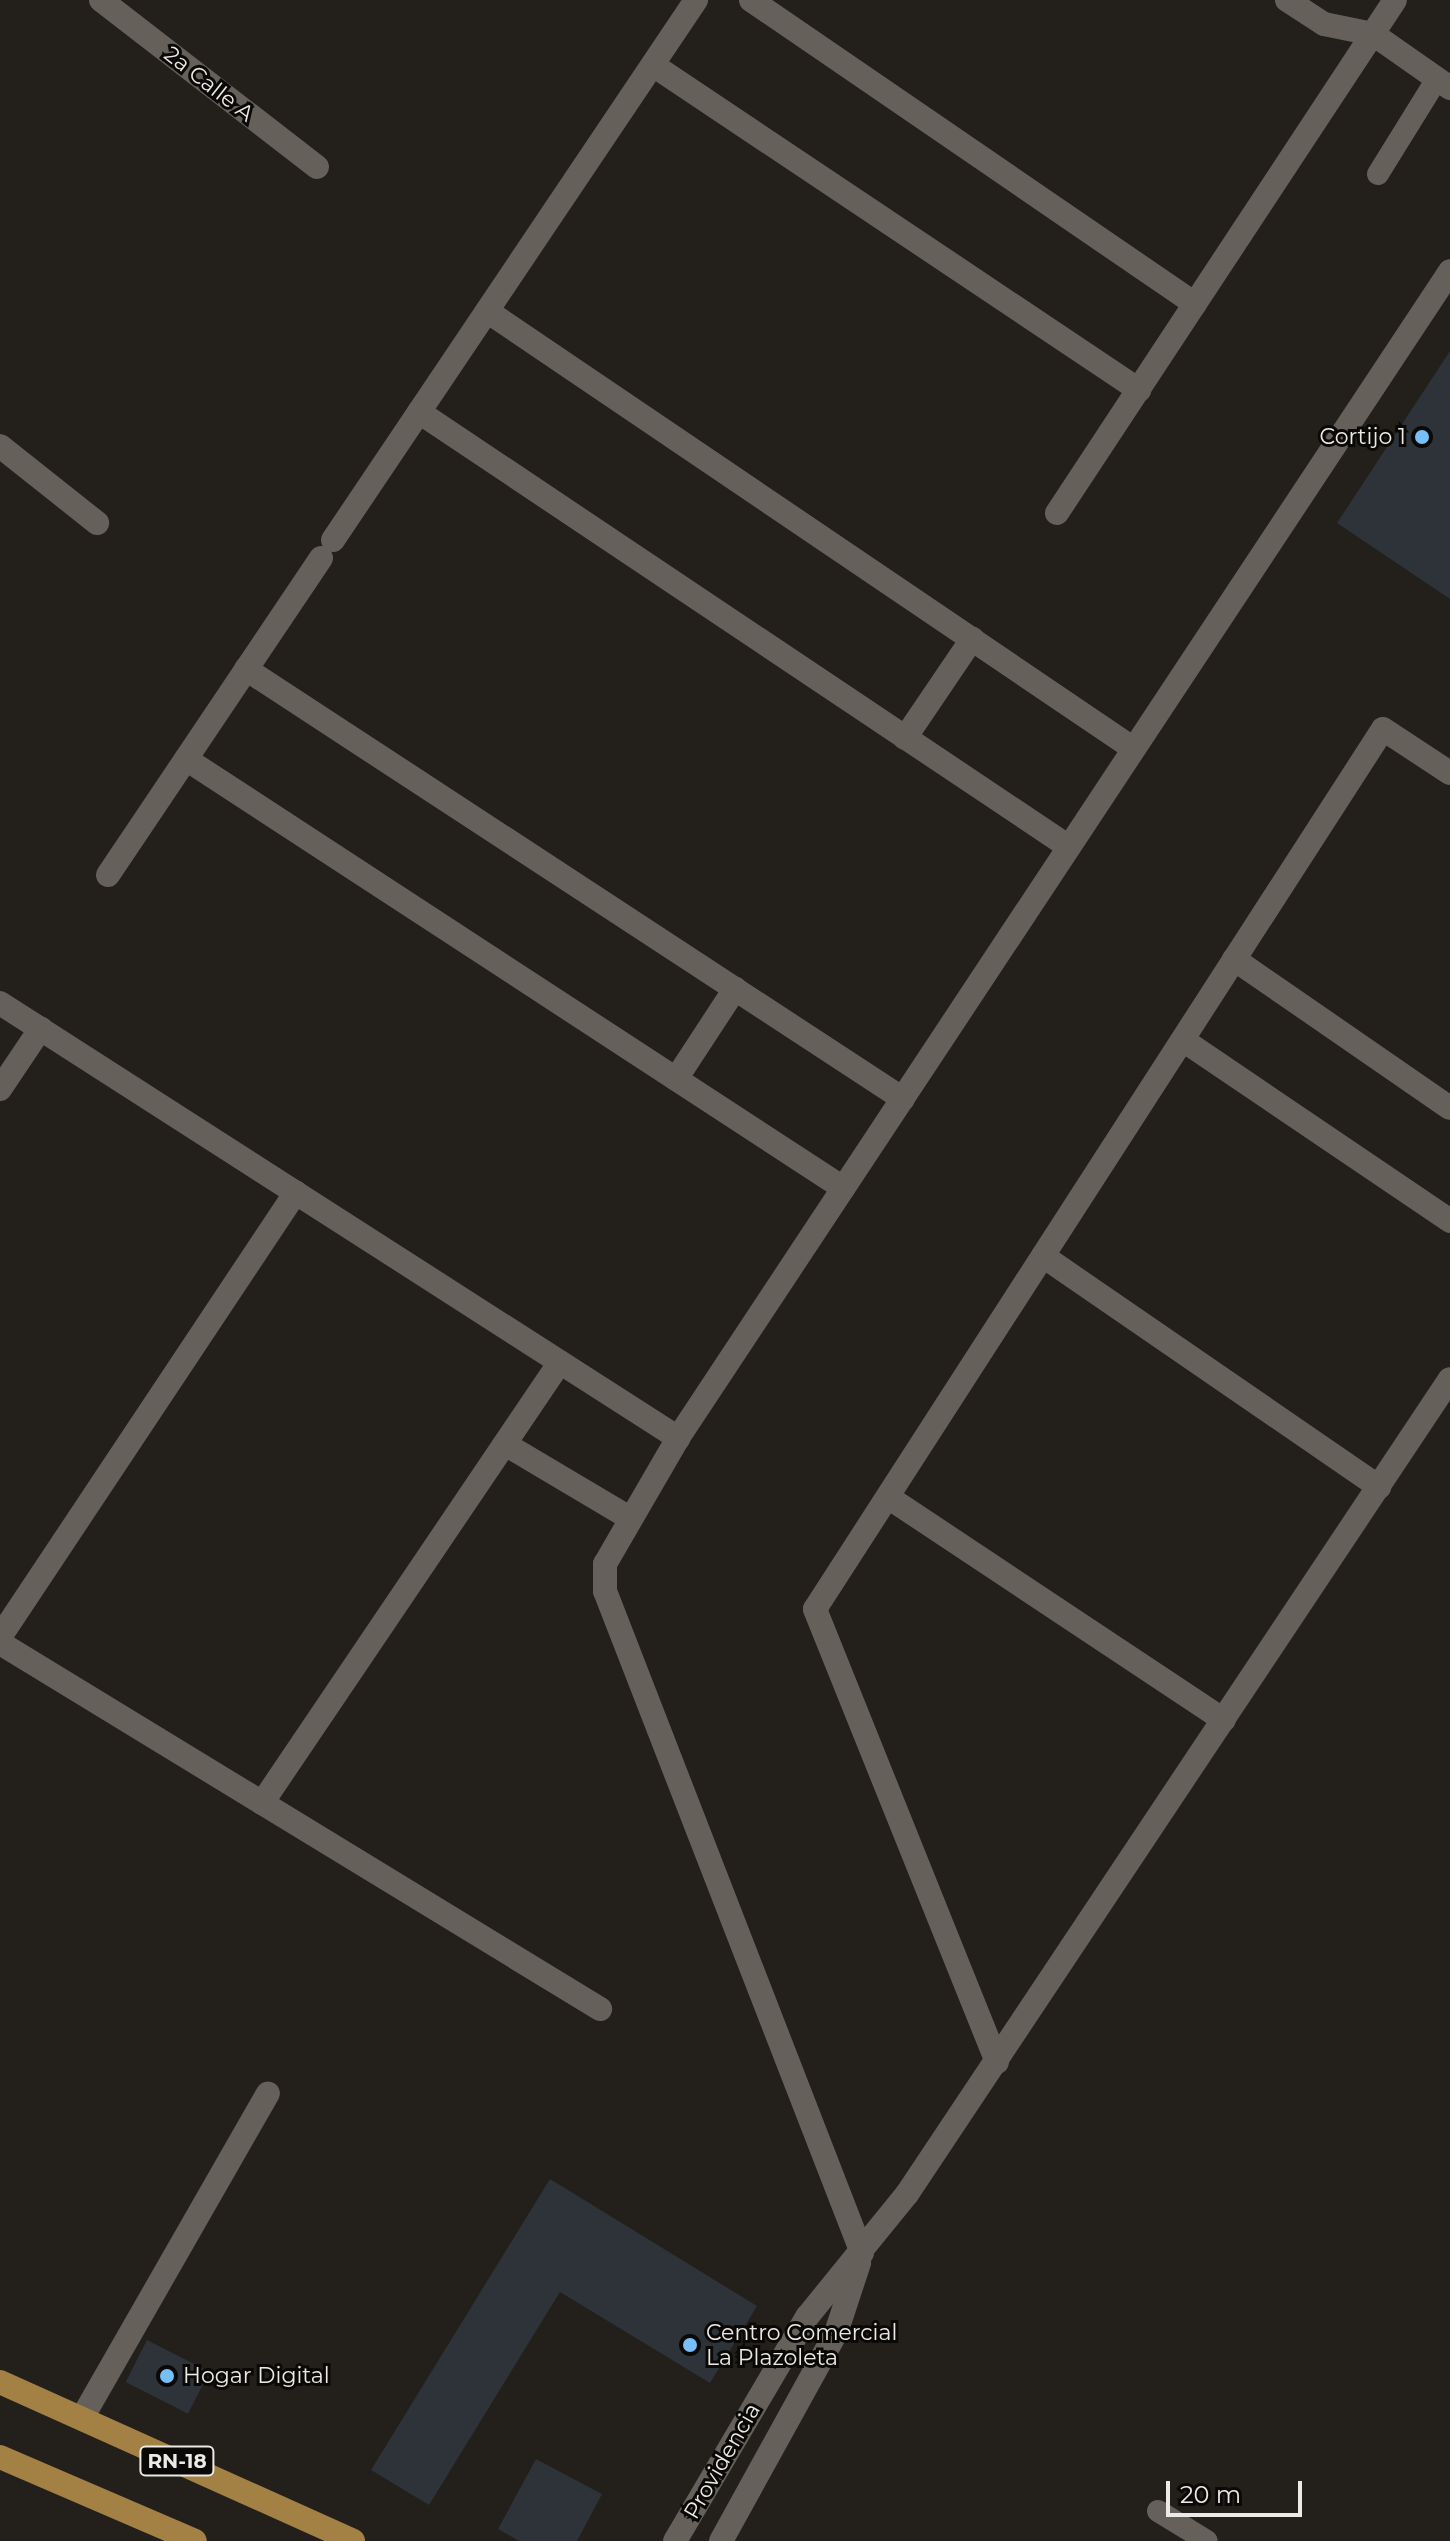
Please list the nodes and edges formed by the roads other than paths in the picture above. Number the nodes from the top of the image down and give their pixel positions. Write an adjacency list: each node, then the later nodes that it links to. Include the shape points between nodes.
1 (101, 0): 9 (street, 2a Calle A)
2 (696, 0): 7 (street)
3 (751, 0): 12 (street)
4 (1287, 0): 6 (street, via 1324,24)
5 (1395, 0): 6 (street)
6 (1373, 34): 8 (street); 12 (street)
7 (653, 65): 13 (street); 14 (street)
8 (1444, 84): 10 (lane)
9 (317, 167)
10 (1378, 174)
11 (1450, 271): 22 (street)
12 (1195, 304): 14 (street)
13 (487, 311): 15 (street); 19 (street)
14 (1139, 390): 17 (street)
15 (419, 412): 20 (street); 21 (street)
16 (0, 446): 18 (street)
17 (1057, 513)
18 (97, 523)
19 (972, 639): 21 (street); 22 (street)
20 (246, 669): 23 (street); 28 (street)
21 (905, 738): 25 (street)
22 (1134, 749): 25 (street)
23 (186, 759): 26 (street); 32 (street)
24 (1450, 773): 27 (street, via 1383,729)
25 (1069, 847): 34 (street)
26 (108, 875)
27 (1234, 959): 31 (street); 35 (street)
28 (735, 989): 32 (street); 34 (street)
29 (0, 1003): 30 (street)
30 (41, 1028): 33 (street); 37 (street)
31 (1183, 1040): 38 (street); 39 (street)
32 (676, 1079): 36 (street)
33 (0, 1089)
34 (903, 1099): 36 (street)
35 (1450, 1108)
36 (843, 1188): 42 (street)
37 (296, 1192): 40 (street); 47 (street)
38 (1450, 1221)
39 (1043, 1256): 44 (street); 45 (street)
40 (560, 1362): 42 (street); 43 (street)
41 (1450, 1379): 44 (street)
42 (678, 1438): 46 (street)
43 (505, 1444): 46 (street); 49 (street)
44 (1379, 1487): 48 (street)
45 (888, 1497): 48 (street); 51 (street, via 815,1609)
46 (628, 1517): 53 (street, via 605,1564 605,1591)
47 (0, 1640): 49 (street)
48 (1224, 1720): 51 (street)
49 (262, 1803): 50 (street)
50 (600, 2009)
51 (997, 2062): 53 (street)
52 (268, 2093): 55 (street)
53 (862, 2253): 60 (street, Providencia, via 807,2317); 61 (street, Providencia, via 836,2333)
54 (0, 2382): 55 (main road, RN-18)
55 (82, 2418): 59 (main road, RN-18)
56 (0, 2457): 58 (main road)
57 (1158, 2511): 62 (lane)
58 (195, 2541)
59 (353, 2541)
60 (675, 2541)
61 (721, 2541)
62 (1207, 2541)

